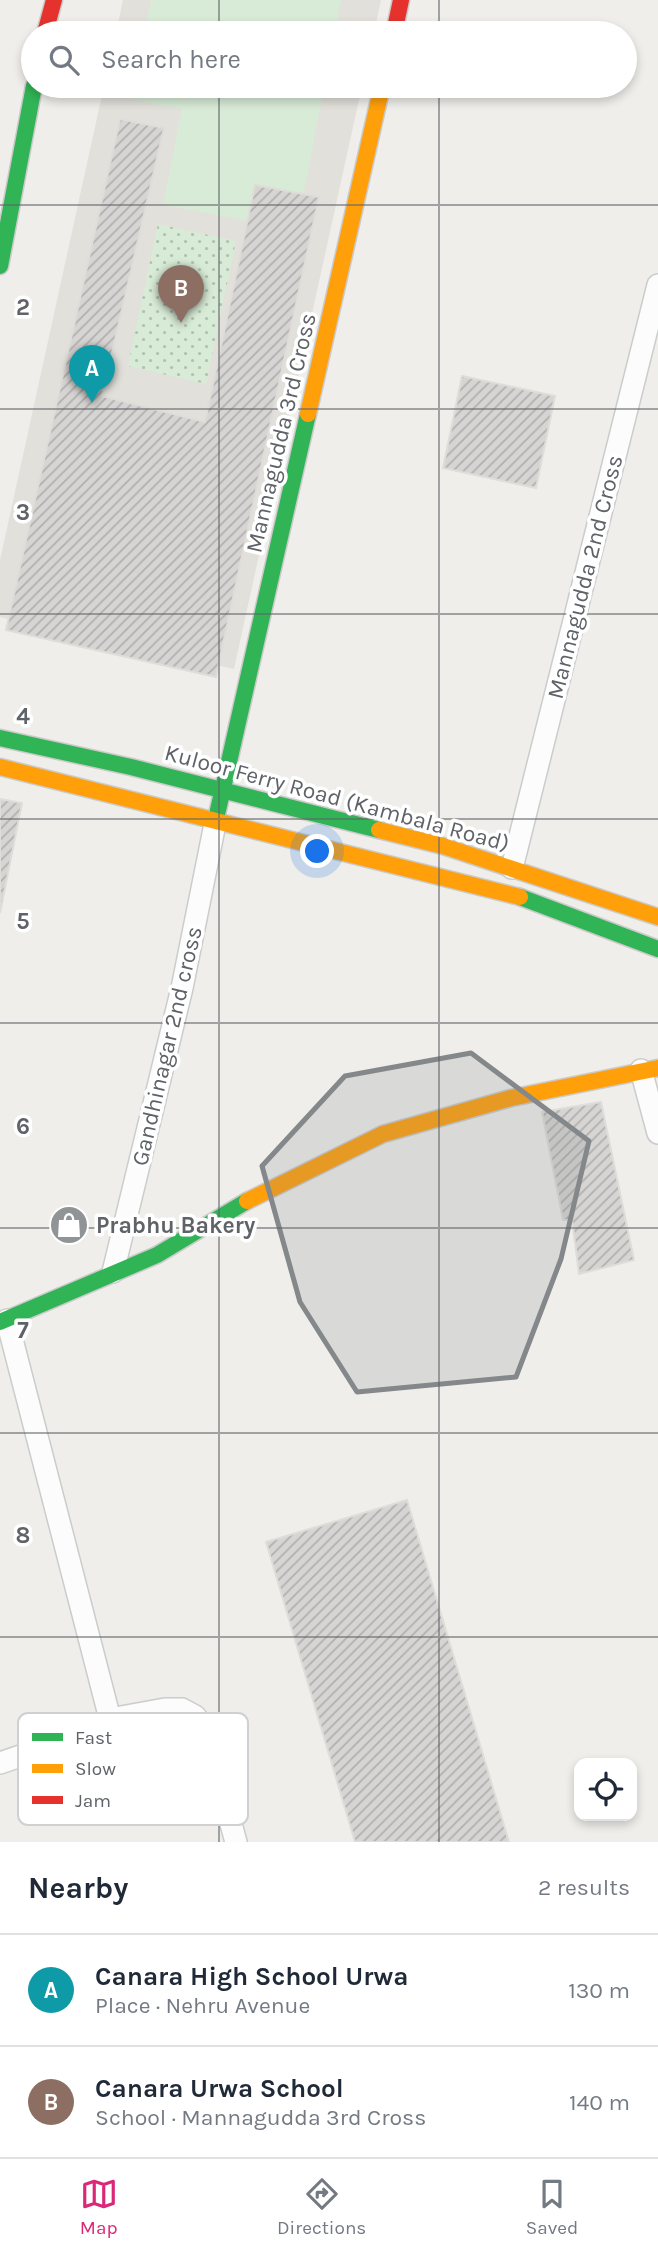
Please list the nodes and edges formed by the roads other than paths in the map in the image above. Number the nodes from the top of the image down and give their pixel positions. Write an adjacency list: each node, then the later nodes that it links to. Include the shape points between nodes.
1 (54, 0): 3 (street)
2 (401, 0): 4 (street)
3 (48, 21)
4 (397, 21)
5 (32, 98): 7 (street)
6 (379, 98): 11 (street, Mannagudda 3rd Cross)
7 (0, 266)
8 (658, 285): 13 (street, Mannagudda 2nd Cross)
9 (0, 738): 11 (street, Kuloor Ferry Road (Kambala Road))
10 (0, 767): 12 (street, Kuloor Ferry Road (Kambala Road))
11 (223, 790): 12 (street, Mannagudda 3rd Cross); 13 (street, Kuloor Ferry Road (Kambala Road))
12 (216, 820): 15 (street, Kuloor Ferry Road (Kambala Road), via 506,892); 18 (street, Gandhinagar 2nd cross)
13 (512, 868): 14 (street, Kuloor Ferry Road (Kambala Road))
14 (658, 917)
15 (658, 949)
16 (650, 1069): 17 (street); 18 (street, via 511,1098 383,1134 257,1195 157,1255)
17 (658, 1133)
18 (113, 1272): 19 (street)
19 (4, 1321): 20 (street)
20 (108, 1713)
21 (153, 1713): 22 (street, via 182,1709)
22 (189, 1713)
23 (18, 1757): 24 (street)
24 (0, 1763)
25 (231, 1825): 26 (street)
26 (236, 1842)

